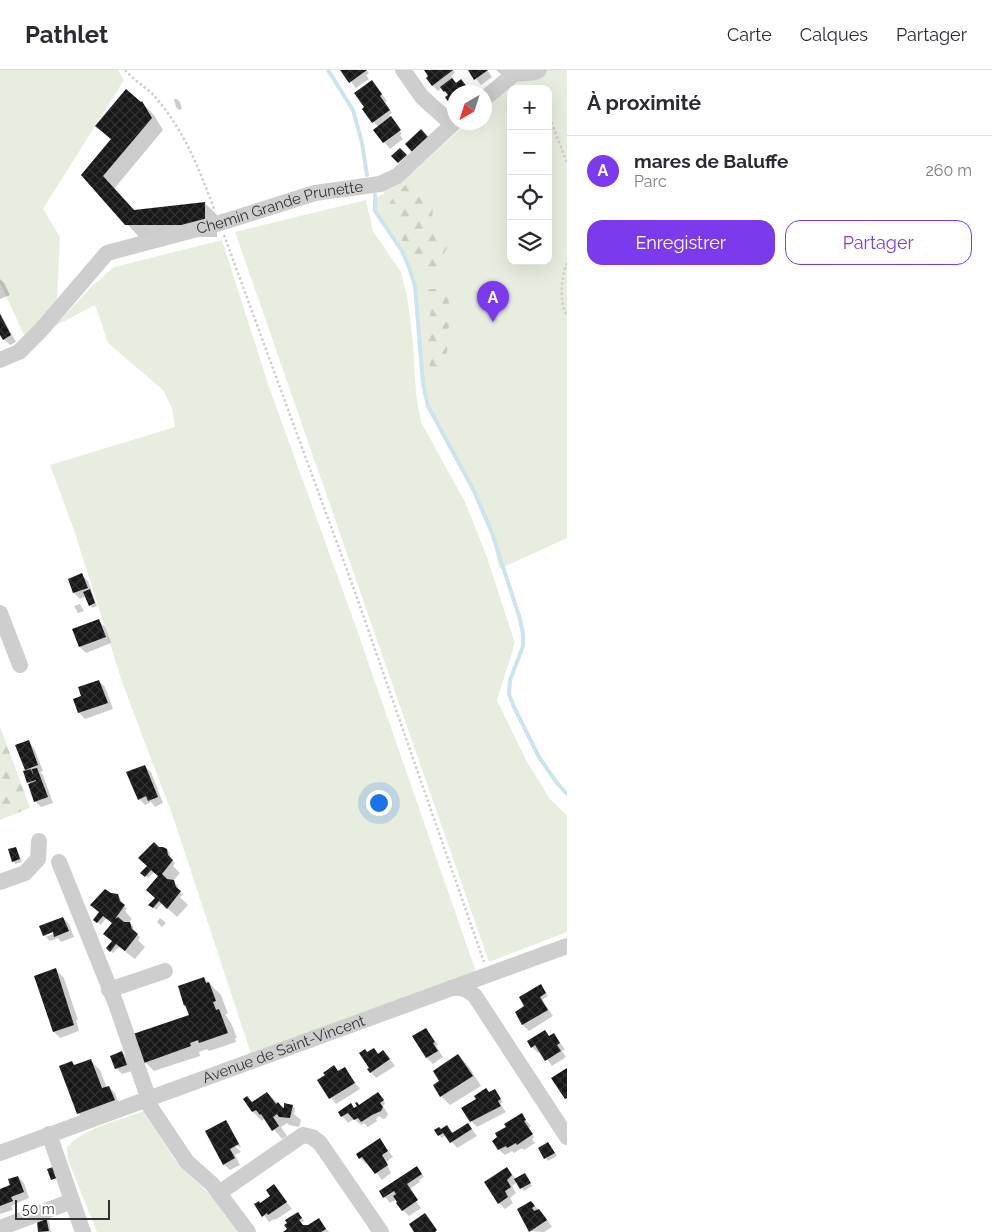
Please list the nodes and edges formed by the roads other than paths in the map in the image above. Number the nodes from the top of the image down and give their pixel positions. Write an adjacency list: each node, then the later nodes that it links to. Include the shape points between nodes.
1 (403, 70): 5 (street, via 422,97)
2 (539, 70): 3 (street)
3 (517, 72): 4 (street)
4 (492, 92)
5 (447, 118)
6 (447, 129): 7 (street, Chemin Grande Prunette, via 397,176 380,184 316,193 107,253 41,330 19,352)
7 (0, 360)
8 (0, 613): 9 (street)
9 (20, 665)
10 (39, 841): 12 (street, via 38,859 25,873)
11 (59, 862): 17 (street)
12 (0, 882)
13 (567, 946): 15 (street, Avenue de Saint-Vincent)
14 (165, 971): 17 (street)
15 (490, 974): 16 (street, Avenue de Saint-Vincent); 18 (street, via 483,986)
16 (449, 988): 18 (street, via 468,989); 19 (street, Avenue de Saint-Vincent)
17 (109, 990): 19 (street)
18 (485, 1010): 21 (street)
19 (146, 1098): 20 (street, Avenue de Saint-Vincent); 23 (street, via 187,1162)
20 (48, 1134): 22 (street, Avenue de Saint-Vincent); 24 (street)
21 (567, 1137)
22 (0, 1152)
23 (219, 1192): 27 (street); 28 (street, via 302,1135 312,1137 320,1143)
24 (72, 1201): 25 (street); 26 (street)
25 (0, 1228)
26 (83, 1232)
27 (248, 1232)
28 (381, 1232)

